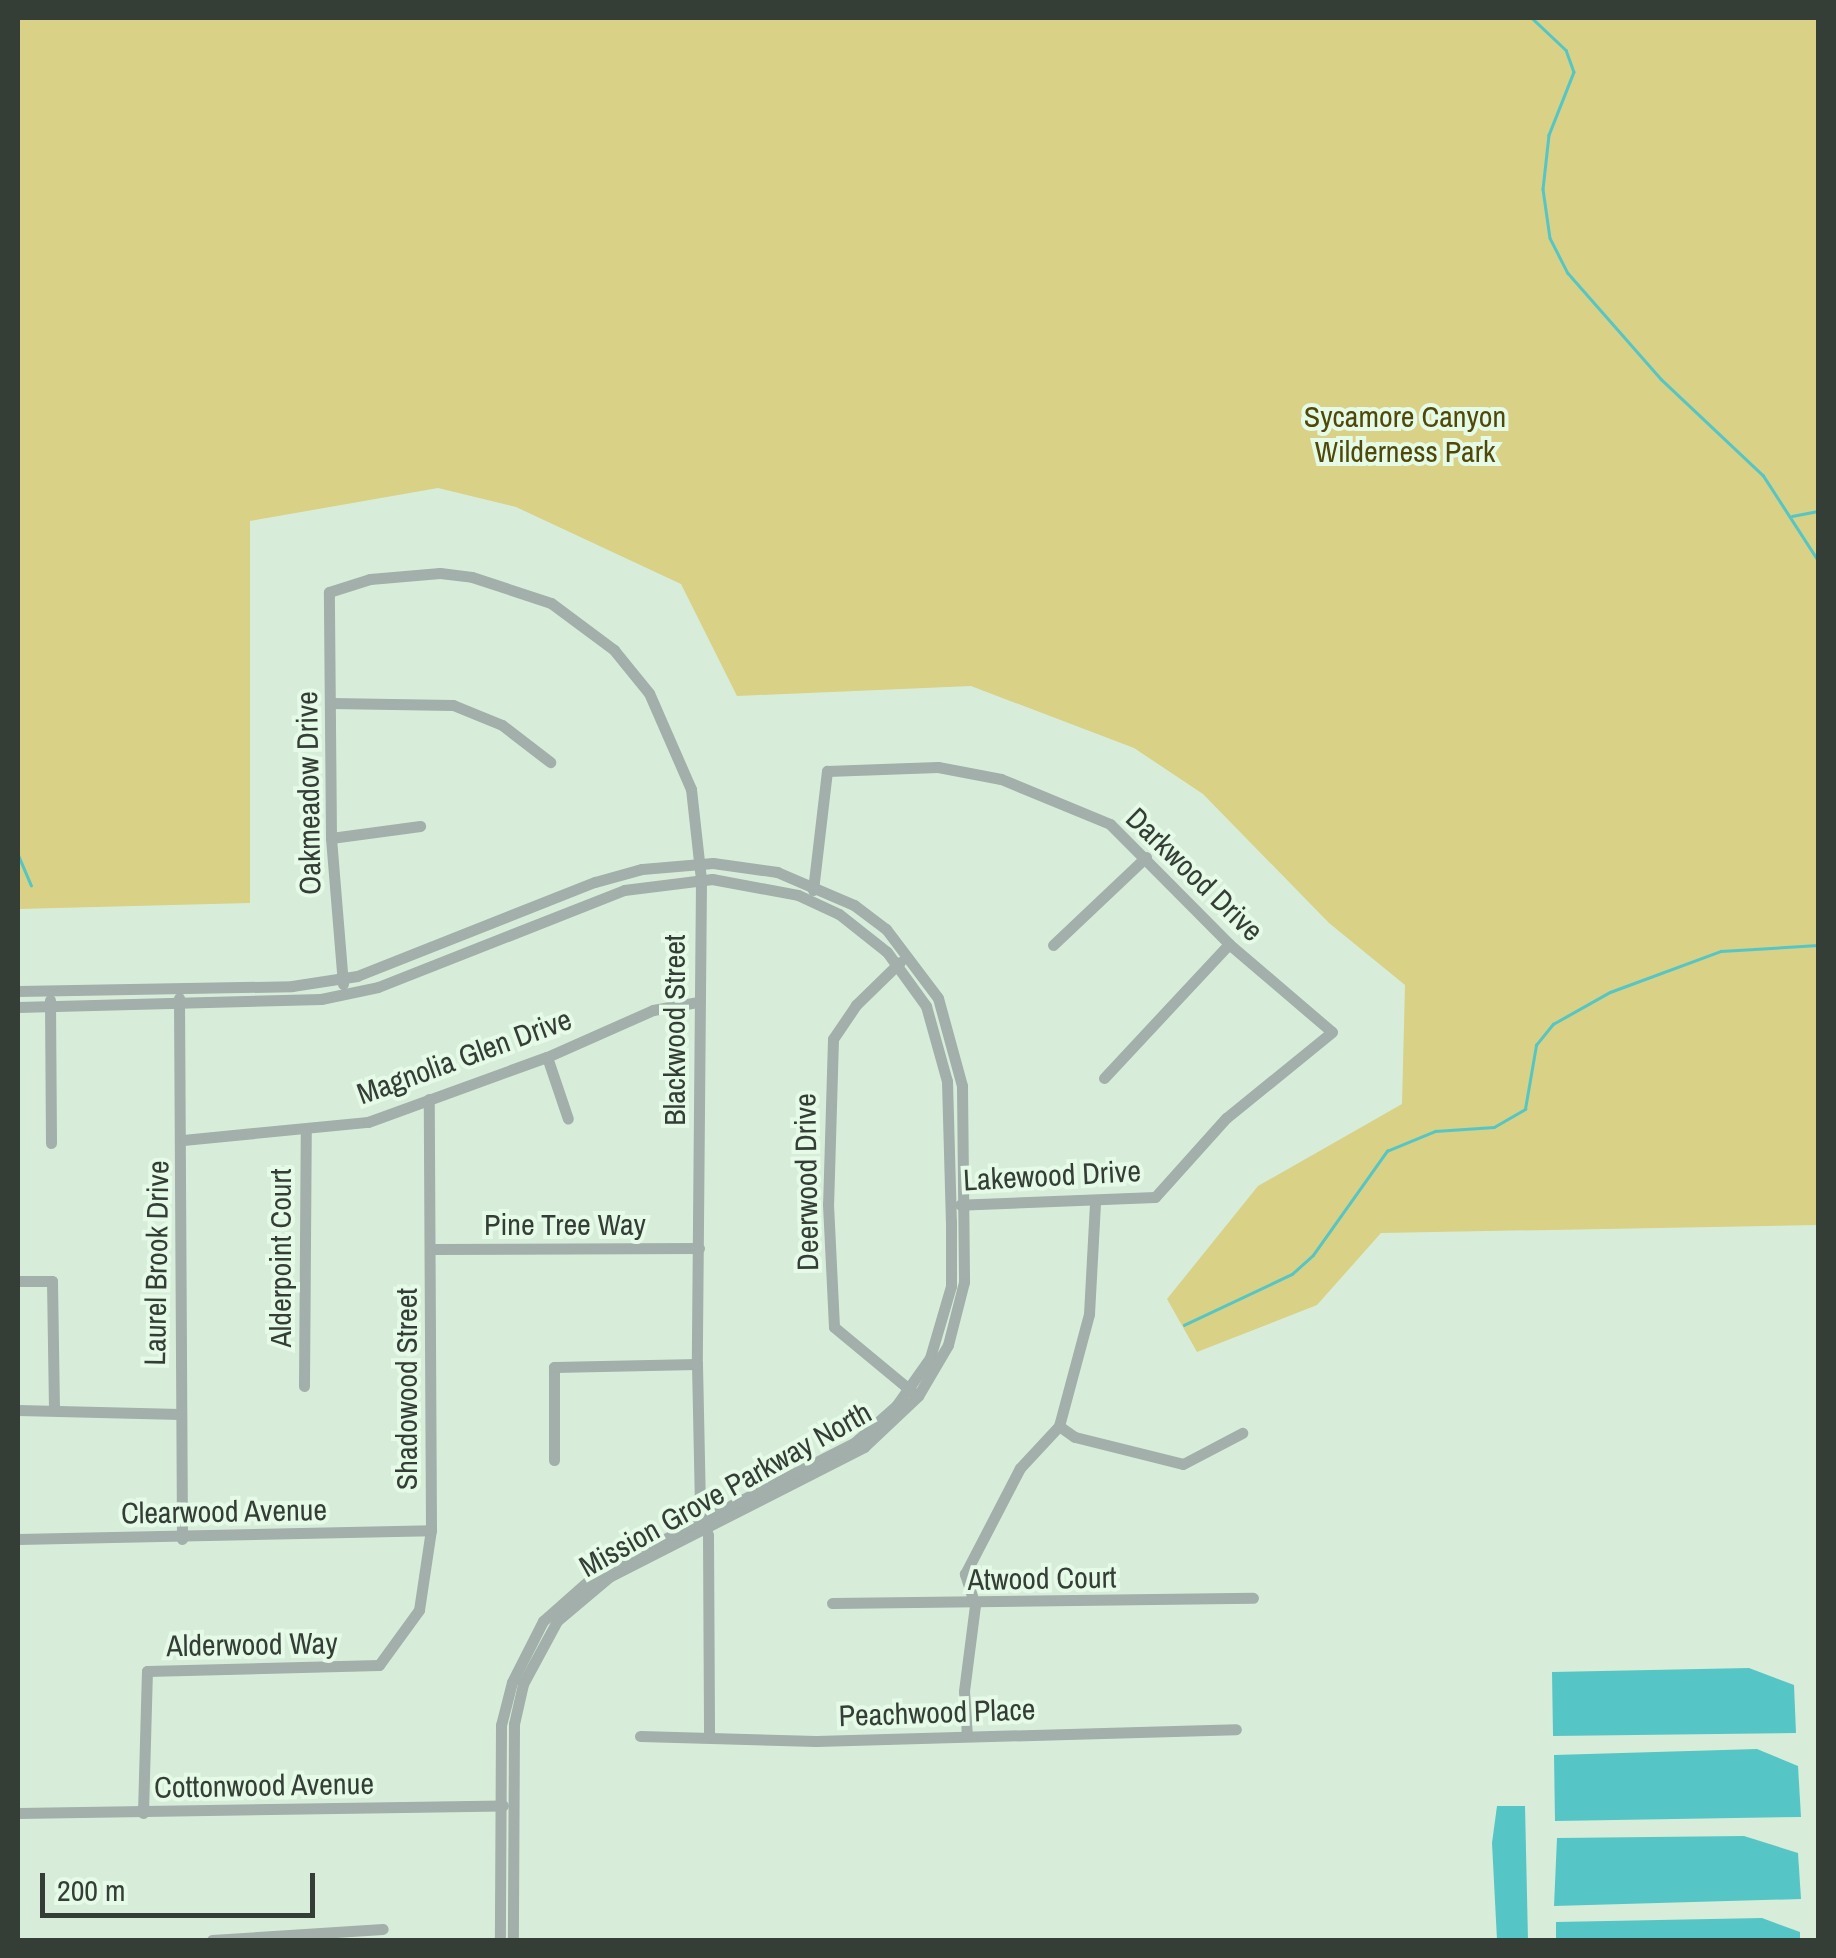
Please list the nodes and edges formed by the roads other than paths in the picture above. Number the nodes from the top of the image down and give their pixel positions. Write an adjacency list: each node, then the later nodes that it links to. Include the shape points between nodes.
1 (330, 592): 2 (street, Oakmeadow Drive); 7 (street, Blackwood Street, via 412,574 472,577 526,593 575,618 614,650 664,715 691,789)
2 (331, 704): 3 (street, via 454,705 502,725); 5 (street, Oakmeadow Drive)
3 (550, 762)
4 (420, 826): 5 (street)
5 (331, 838): 13 (street, Oakmeadow Drive)
6 (1146, 857): 9 (street, Darkwood Drive, via 1110,824 1001,780 938,767 827,771); 10 (street, Darkwood Drive); 11 (street)
7 (700, 864): 8 (street, Blackwood Street); 9 (street, Mission Grove Parkway North, via 776,872); 13 (street, Mission Grove Parkway North, via 642,868 595,882)
8 (701, 880): 9 (street, Mission Grove Parkway North); 17 (street, Mission Grove Parkway North, via 624,890 378,987); 18 (street, Blackwood Street)
9 (812, 893): 12 (street, Mission Grove Parkway North, via 871,917)
10 (1230, 944): 22 (street, Darkwood Drive); 24 (street)
11 (1052, 945)
12 (903, 960): 31 (street, Mission Grove Parkway North, via 938,998 959,1063); 37 (street, Deerwood Drive, via 856,1005 833,1040 828,1204 834,1326)
13 (341, 979): 14 (street, Mission Grove Parkway North); 17 (street, Oakmeadow Drive)
14 (178, 988): 16 (street, Mission Grove Parkway North); 19 (street, Laurel Brook Drive)
15 (18, 990): 16 (street, Mission Grove Parkway North)
16 (50, 990): 20 (street)
17 (347, 992): 19 (street, Mission Grove Parkway North, via 298,1002)
18 (698, 1002): 23 (street, Magnolia Glen Drive, via 653,1010); 32 (street, Blackwood Street)
19 (179, 1004): 20 (street, Mission Grove Parkway North); 28 (street, Laurel Brook Drive)
20 (51, 1006): 21 (street, Mission Grove Parkway North); 29 (street)
21 (18, 1007)
22 (1332, 1032): 30 (street, Lakewood Drive, via 1226,1118 1155,1197)
23 (547, 1057): 25 (street, Magnolia Glen Drive); 26 (street)
24 (1104, 1078)
25 (429, 1099): 27 (street, Magnolia Glen Drive, via 368,1122); 33 (street, Shadowood Street)
26 (568, 1119)
27 (306, 1130): 28 (street, Magnolia Glen Drive); 36 (street, Alderpoint Court)
28 (183, 1140): 40 (street, Laurel Brook Drive)
29 (50, 1143)
30 (1095, 1203): 31 (street, Lakewood Drive); 41 (street, via 1089,1314)
31 (956, 1205): 37 (street, Mission Grove Parkway North, via 947,1311)
32 (699, 1248): 33 (street, Pine Tree Way); 35 (street, Blackwood Street)
33 (431, 1249): 45 (street, Shadowood Street)
34 (18, 1282): 39 (street, via 52,1281)
35 (697, 1364): 43 (street, via 554,1366); 44 (street, Blackwood Street)
36 (304, 1386)
37 (914, 1393): 44 (street, Mission Grove Parkway North, via 854,1443)
38 (18, 1410): 39 (street)
39 (54, 1410): 40 (street)
40 (180, 1414): 47 (street, Laurel Brook Drive)
41 (1059, 1426): 42 (street, via 1075,1438 1183,1464); 50 (street, via 1020,1468 991,1516 965,1574)
42 (1242, 1433)
43 (554, 1460)
44 (704, 1524): 55 (street, Blackwood Street); 56 (street, Mission Grove Parkway North, via 609,1577 557,1622 517,1706)
45 (431, 1530): 47 (street, Clearwood Avenue); 51 (street, Shadowood Street, via 420,1610)
46 (18, 1538): 47 (street, Clearwood Avenue)
47 (182, 1539)
48 (1252, 1598): 50 (street, Atwood Court)
49 (832, 1602): 50 (street, Atwood Court)
50 (975, 1605): 54 (street, via 964,1692)
51 (379, 1665): 58 (street, Alderwood Way, via 147,1671)
52 (1236, 1730): 54 (street, Peachwood Place)
53 (640, 1736): 55 (street, Peachwood Place)
54 (967, 1736): 55 (street, Peachwood Place)
55 (708, 1737)
56 (506, 1805): 58 (street, Cottonwood Avenue); 61 (street, Mission Grove Parkway North); 62 (street, Mission Grove Parkway North)
57 (18, 1812): 58 (street, Cottonwood Avenue)
58 (143, 1812)
59 (383, 1929): 60 (street)
60 (212, 1940)
61 (500, 1940)
62 (513, 1940)

